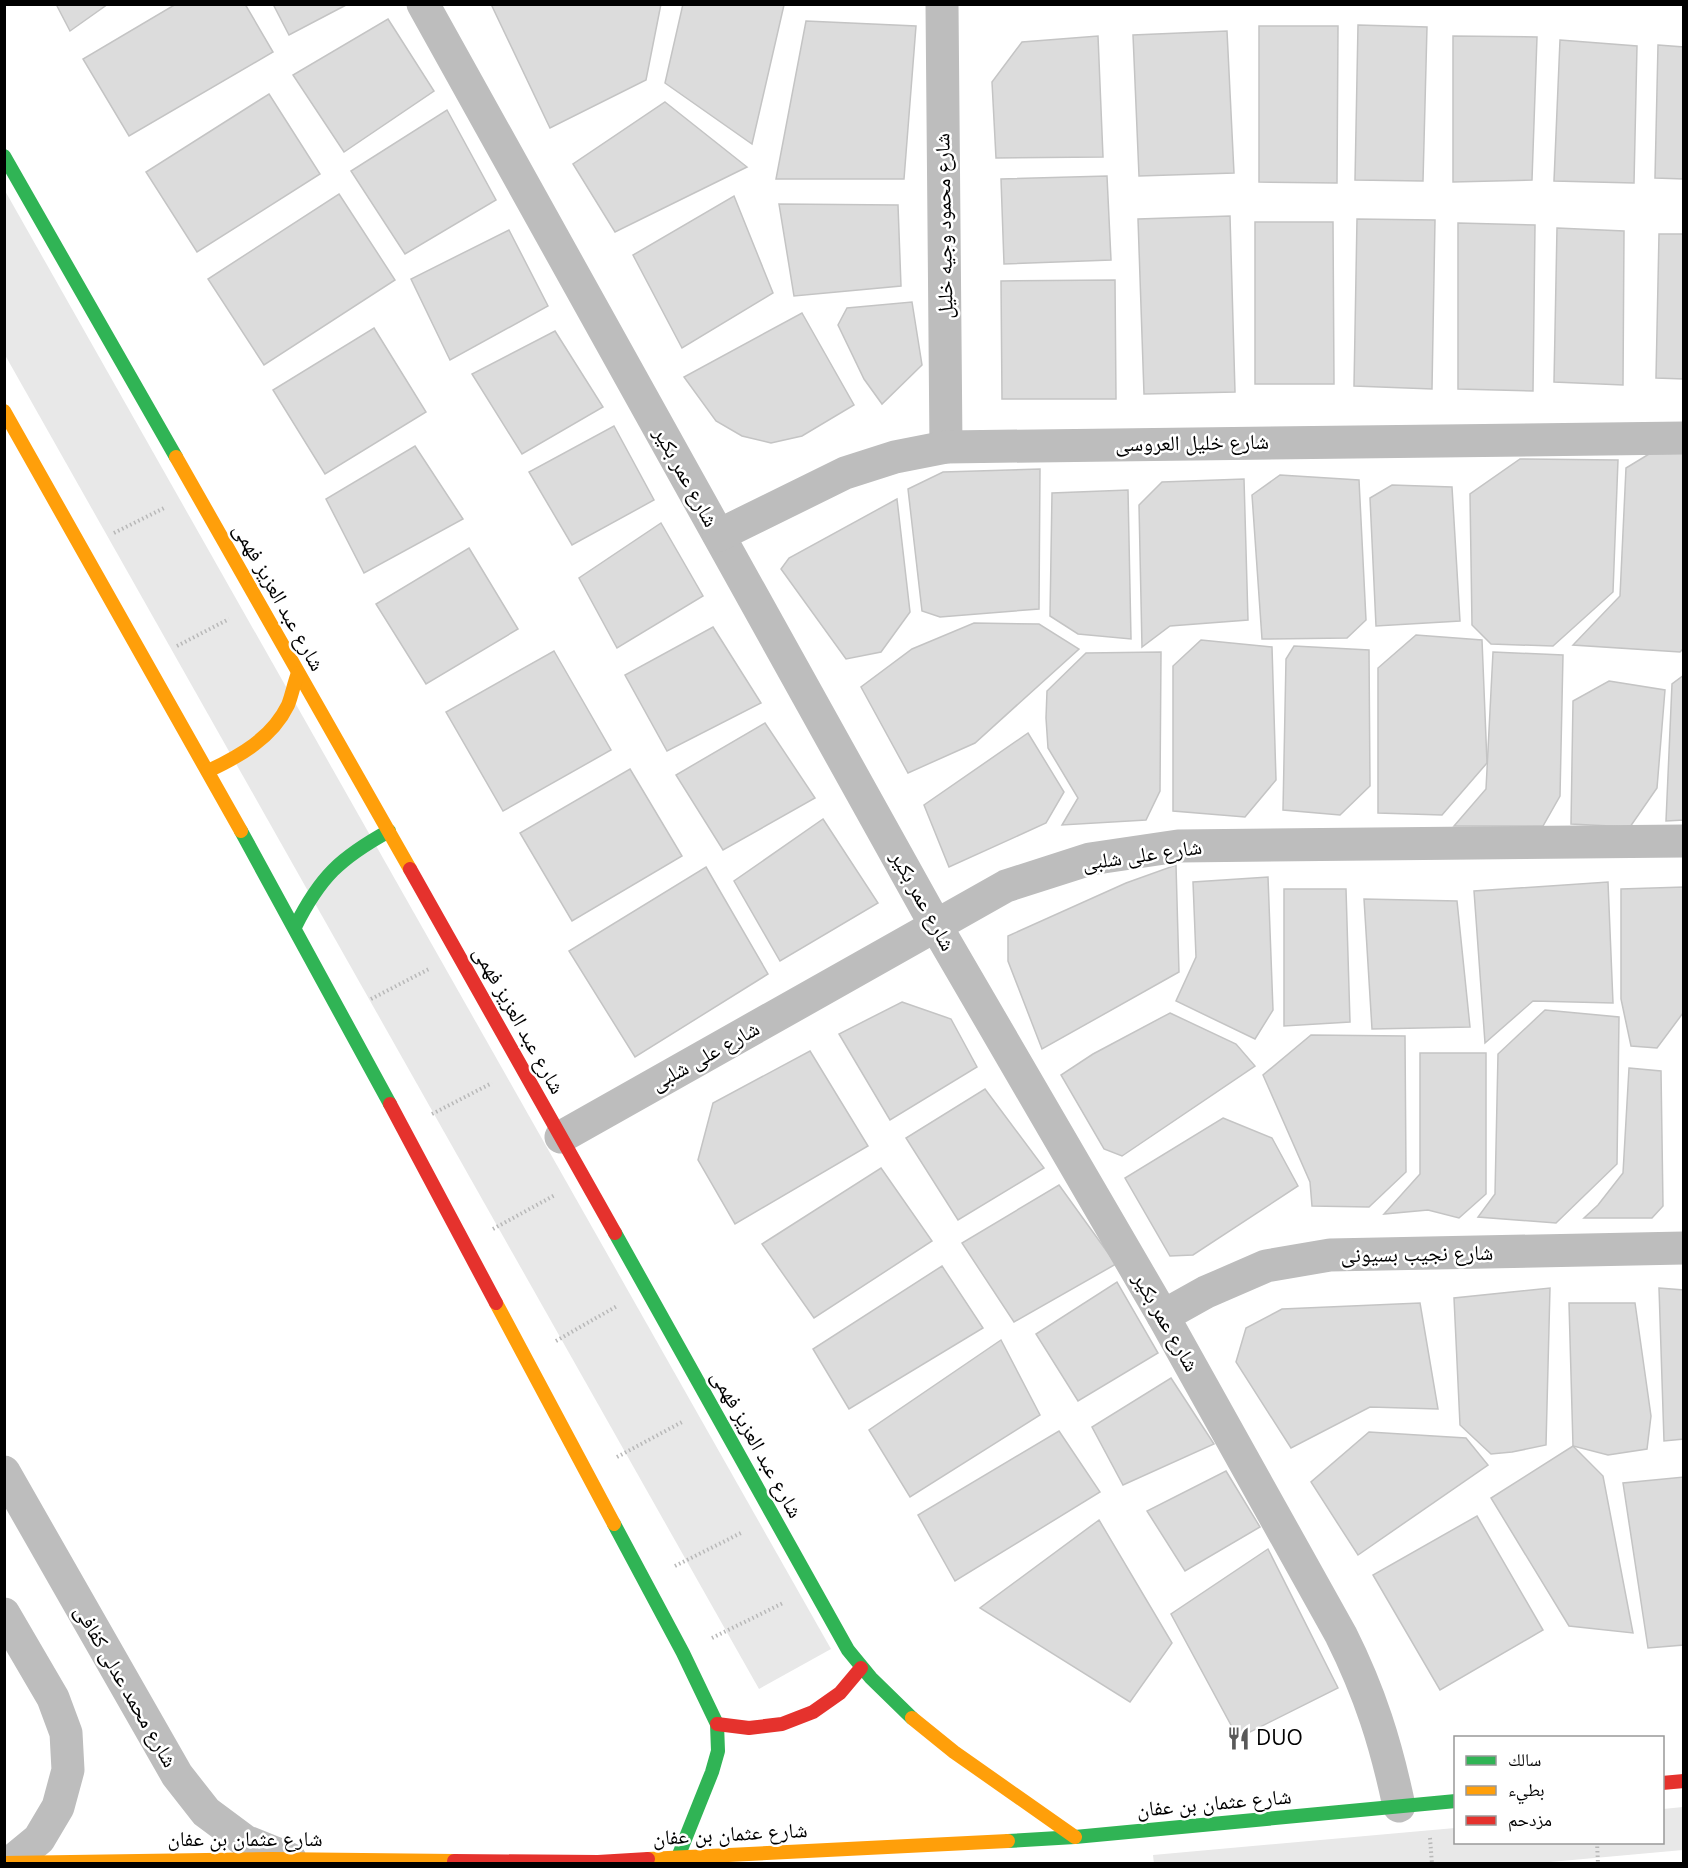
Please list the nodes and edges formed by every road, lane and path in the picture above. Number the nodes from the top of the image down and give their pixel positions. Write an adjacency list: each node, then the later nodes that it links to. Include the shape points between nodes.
1 (423, 4): 8 (street, شارع عمر بكير)
2 (942, 4): 6 (street, شارع محمود وجيه خليل)
3 (4, 156): 7 (main road, شارع عبد العزيز فهمى)
4 (4, 411): 9 (main road)
5 (1683, 438): 6 (street, شارع خليل العروسى)
6 (946, 447): 8 (street, شارع خليل العروسى, via 844,473)
7 (196, 492): 9 (path); 10 (main road, شارع عبد العزيز فهمى)
8 (718, 535): 16 (street, شارع عمر بكير)
9 (83, 549): 11 (main road)
10 (259, 604): 11 (path); 12 (main road, شارع عبد العزيز فهمى)
11 (147, 661): 13 (main road)
12 (298, 673): 13 (main road, via 287,706 268,735 240,756); 14 (main road, شارع عبد العزيز فهمى)
13 (208, 771): 17 (main road)
14 (388, 831): 17 (main road, via 358,847 331,869 310,896); 18 (main road, شارع عبد العزيز فهمى)
15 (1683, 841): 16 (street, شارع على شلبى, via 1178,846 1090,859 1006,886)
16 (936, 926): 22 (street, شارع على شلبى); 27 (street, شارع عمر بكير)
17 (295, 927): 19 (main road)
18 (459, 954): 19 (path); 20 (main road, شارع عبد العزيز فهمى)
19 (341, 1014): 21 (main road)
20 (522, 1066): 21 (path); 22 (main road, شارع عبد العزيز فهمى)
21 (404, 1130): 24 (main road)
22 (561, 1137): 23 (main road, شارع عبد العزيز فهمى)
23 (585, 1179): 24 (path); 26 (main road, شارع عبد العزيز فهمى)
24 (465, 1245): 28 (main road)
25 (1683, 1248): 27 (street, شارع نجيب بسيونى, via 1330,1256 1266,1266)
26 (646, 1289): 28 (path); 29 (main road, شارع عبد العزيز فهمى)
27 (1163, 1316): 42 (street, شارع عمر بكير, via 1361,1676 1378,1719)
28 (526, 1358): 31 (main road)
29 (712, 1406): 31 (path); 32 (main road, شارع عبد العزيز فهمى)
30 (4, 1472): 46 (street, شارع محمد عدلى كفافى, via 177,1774 206,1812 245,1841)
31 (587, 1473): 33 (main road)
32 (773, 1517): 33 (path); 34 (main road, شارع عبد العزيز فهمى)
33 (645, 1581): 36 (main road)
34 (813, 1588): 36 (path); 37 (main road, شارع عبد العزيز فهمى)
35 (4, 1614): 48 (street, via 52,1698 66,1733 68,1770 58,1807 39,1839)
36 (683, 1653): 38 (main road)
37 (861, 1668): 38 (main road, via 840,1693 813,1712 782,1724 749,1728); 43 (main road, شارع عبد العزيز فهمى, via 934,1737)
38 (717, 1724): 45 (main road, via 718,1751 712,1772)
39 (1683, 1781): 40 (main road)
40 (1664, 1783)
41 (1454, 1802): 42 (main road, شارع عثمان بن عفان)
42 (1400, 1806): 43 (main road, شارع عثمان بن عفان)
43 (1075, 1837): 45 (main road, شارع عثمان بن عفان)
44 (1597, 1844): 49 (path)
45 (678, 1857): 46 (main road, شارع عثمان بن عفان, via 598,1862)
46 (290, 1859): 48 (main road, شارع عثمان بن عفان)
47 (4, 1863): 48 (main road, شارع عثمان بن عفان)
48 (10, 1863)
49 (1598, 1863)

